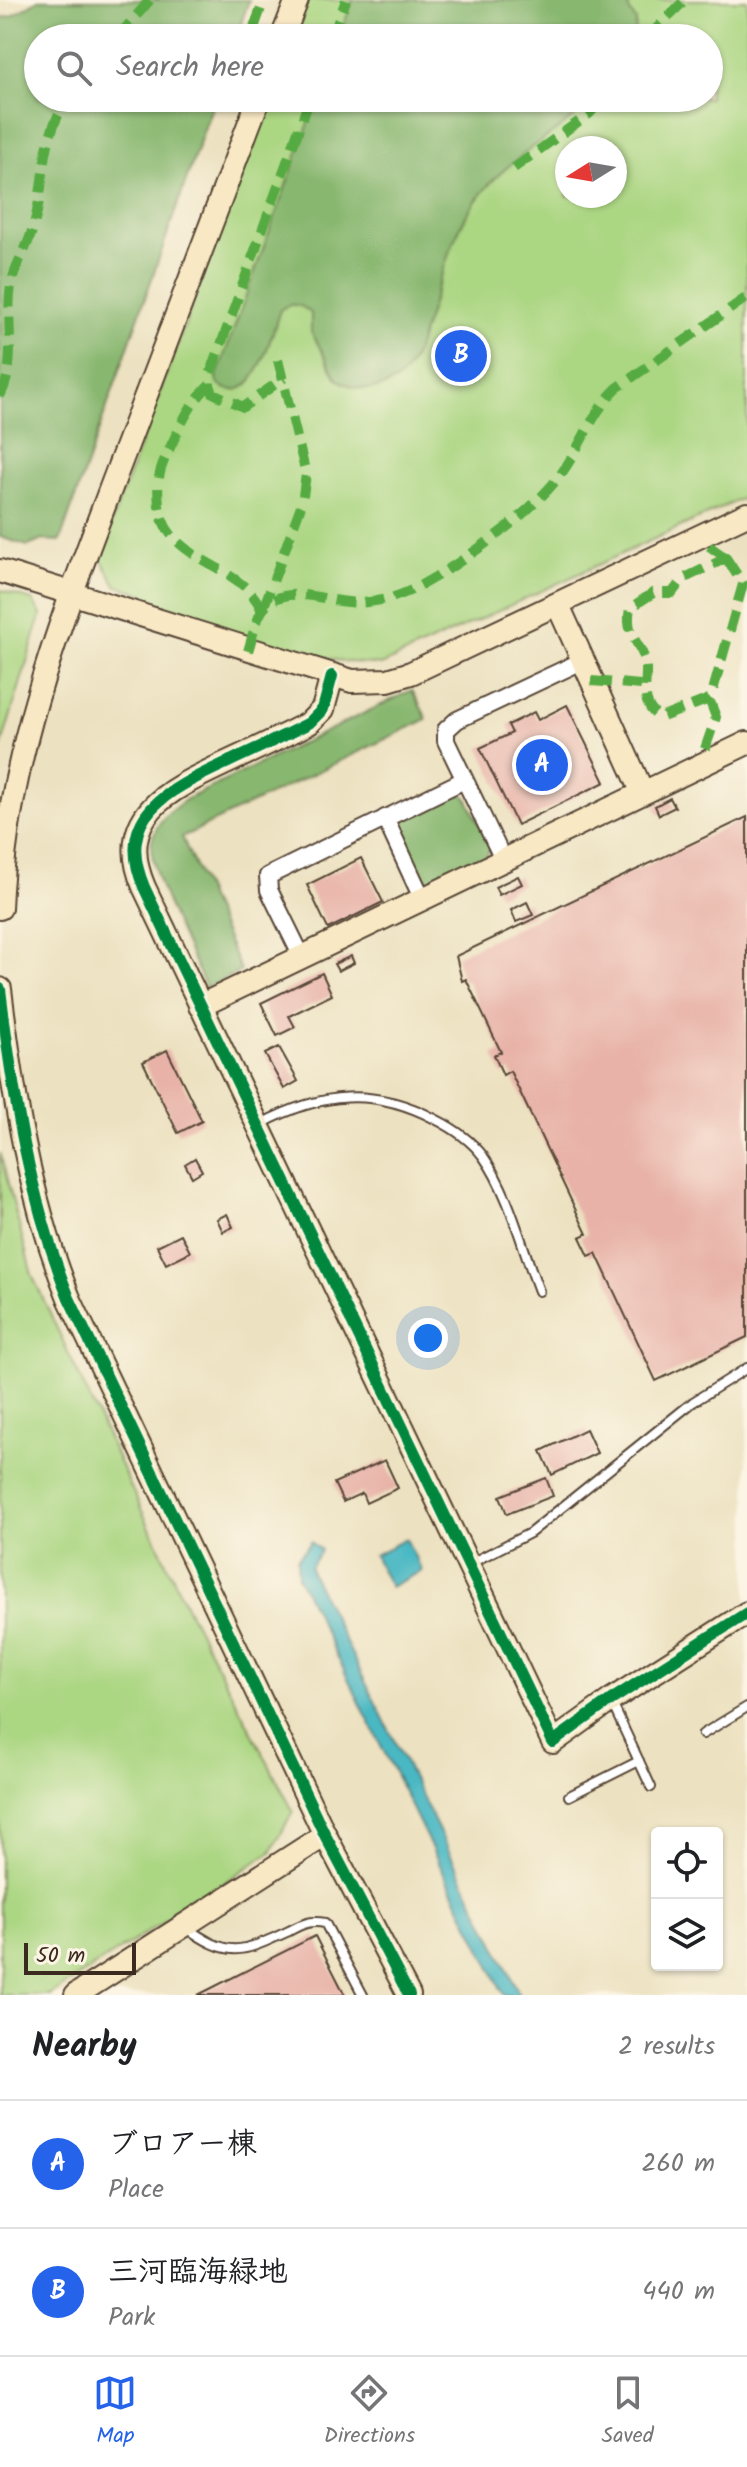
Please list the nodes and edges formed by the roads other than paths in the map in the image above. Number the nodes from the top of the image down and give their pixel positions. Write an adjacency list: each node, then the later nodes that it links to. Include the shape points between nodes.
1 (297, 0): 2 (street)
2 (288, 24)
3 (254, 112): 6 (street)
4 (747, 514): 7 (street)
5 (0, 571): 6 (street)
6 (69, 595): 9 (street); 16 (street, via 18,780)
7 (558, 605): 8 (street); 9 (street, via 399,677 363,682)
8 (582, 661): 11 (street, via 449,726 446,741); 12 (street)
9 (332, 676): 19 (street, via 317,718 173,790 142,820 135,851 139,875)
10 (747, 743): 12 (street)
11 (464, 780): 13 (street); 14 (street)
12 (642, 791): 14 (street)
13 (385, 818): 15 (street); 17 (street, via 268,876 267,885)
14 (503, 859): 15 (street)
15 (422, 898): 17 (street)
16 (0, 908)
17 (302, 957): 19 (street)
18 (0, 989): 33 (street, via 18,1121 52,1256 86,1339)
19 (200, 1006): 20 (street)
20 (257, 1126): 21 (lane, via 324,1099 349,1097 400,1102 447,1125 466,1138 493,1173); 25 (street)
21 (539, 1291)
22 (747, 1359): 24 (lane)
23 (747, 1368): 24 (lane)
24 (732, 1377): 25 (lane, via 693,1402 530,1533)
25 (468, 1565): 27 (street, via 553,1742)
26 (743, 1618): 27 (street)
27 (611, 1700): 30 (lane)
28 (747, 1707): 29 (lane)
29 (703, 1734)
30 (639, 1761): 31 (lane); 32 (lane)
31 (651, 1787)
32 (569, 1796)
33 (325, 1835): 34 (street); 37 (street)
34 (184, 1926): 35 (street); 36 (lane, via 205,1941 245,1951 312,1920 325,1923)
35 (76, 1995)
36 (363, 1995)
37 (409, 1995)

